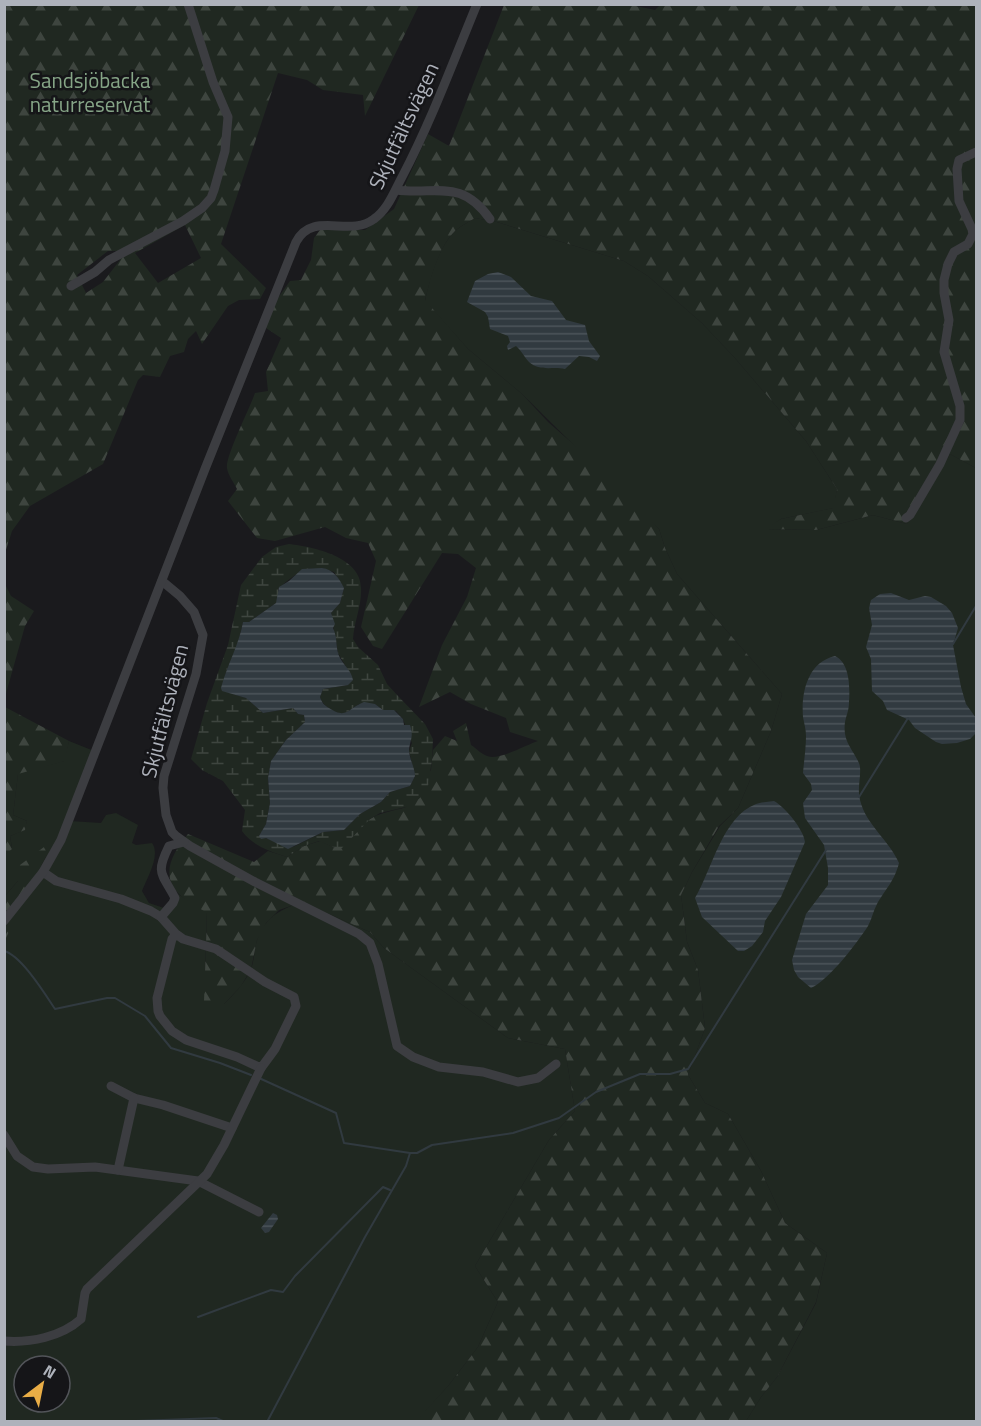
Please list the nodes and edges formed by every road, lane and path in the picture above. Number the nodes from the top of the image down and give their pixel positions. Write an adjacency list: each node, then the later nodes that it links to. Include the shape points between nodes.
1 (188, 4): 6 (street, via 228,117 225,152 211,198 163,233 109,260)
2 (477, 4): 4 (street, Skjutfältsvägen)
3 (976, 152): 7 (street, via 959,160 957,169 959,201 973,234 968,244 950,257 944,279 949,320 944,351 960,406 960,420 940,464)
4 (396, 190): 5 (street, via 455,191 471,198); 8 (street, Skjutfältsvägen, via 372,220 353,226 308,228 300,235)
5 (490, 219)
6 (70, 286)
7 (906, 518)
8 (162, 581): 9 (street, Skjutfältsvägen, via 194,612 203,634 196,674 164,776 167,821 172,832); 10 (street, via 61,840)
9 (184, 842): 11 (street, via 169,846 160,868 175,898); 14 (street, Skjutfältsvägen, via 365,938 374,949 397,1046 402,1051 439,1068 483,1072 518,1082 538,1078)
10 (43, 872): 11 (street, via 56,881 129,902); 12 (street)
11 (161, 917): 13 (street)
12 (4, 921)
13 (176, 934): 15 (street, via 157,998 160,1016 178,1036); 15 (street, via 216,949 294,997 296,1006)
14 (556, 1064)
15 (261, 1068): 18 (street)
16 (111, 1086): 17 (street)
17 (134, 1098): 18 (street); 20 (street)
18 (232, 1128): 21 (street, via 207,1174)
19 (4, 1135): 20 (street, via 17,1156 33,1167)
20 (118, 1170): 21 (street)
21 (198, 1181): 22 (street); 23 (street, via 87,1289 81,1319 74,1325 35,1340)
22 (259, 1212)
23 (4, 1341)

